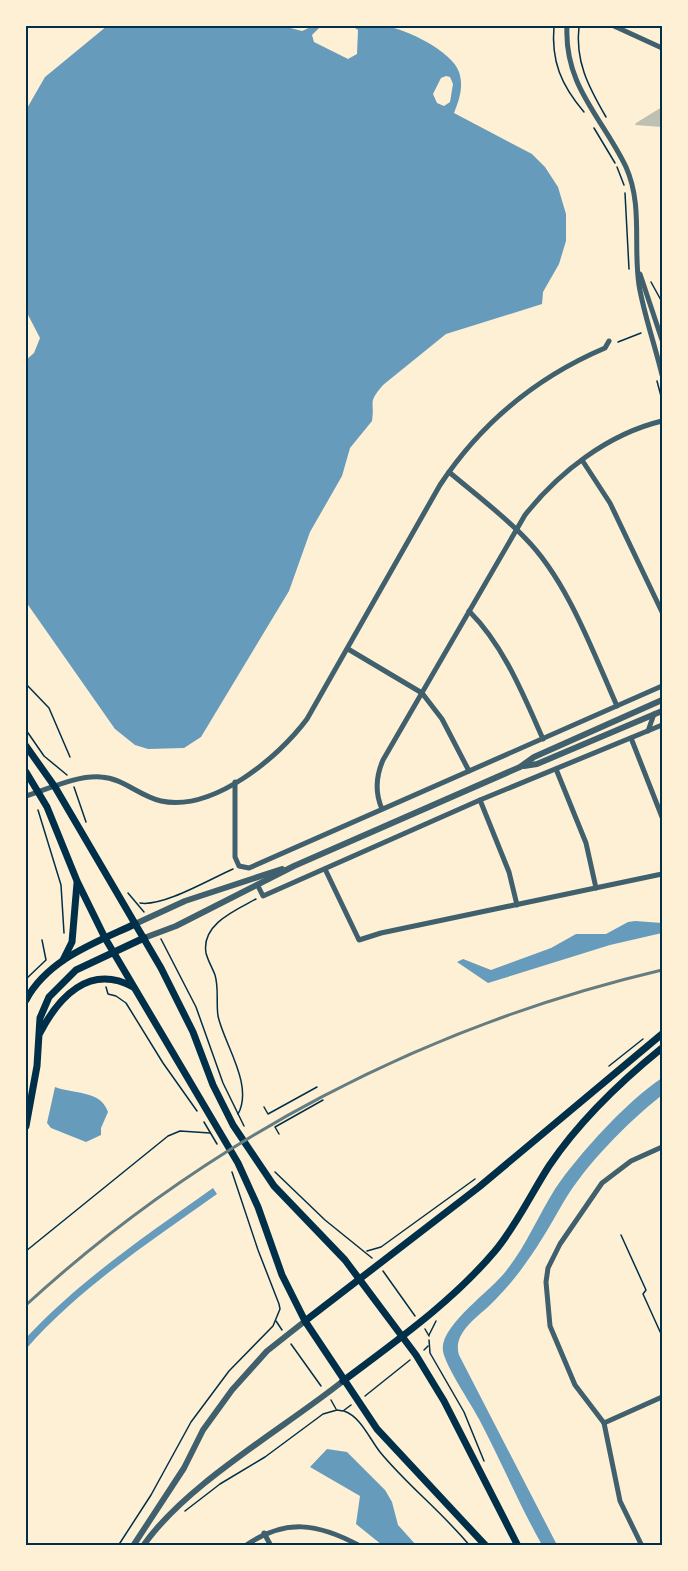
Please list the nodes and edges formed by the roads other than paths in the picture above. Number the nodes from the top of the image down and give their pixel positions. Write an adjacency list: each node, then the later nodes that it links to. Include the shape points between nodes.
1 (567, 26): 5 (street, via 569,63 576,82 633,186)
2 (614, 26): 4 (street)
3 (663, 39): 4 (street)
4 (661, 47)
5 (637, 267): 6 (street); 7 (street)
6 (661, 329): 7 (street); 8 (street)
7 (651, 331): 10 (street)
8 (663, 340)
9 (609, 341): 13 (street, via 605,348 535,387 505,409)
10 (663, 375)
11 (663, 421): 12 (street, via 622,436)
12 (582, 460): 14 (street, via 539,497); 16 (street, via 610,503)
13 (448, 472): 14 (street); 17 (street)
14 (515, 529): 15 (street); 21 (street, via 538,552 555,579)
15 (469, 610): 19 (street); 27 (street, via 506,661)
16 (663, 612)
17 (348, 650): 19 (street); 33 (street, via 296,734 266,762)
18 (663, 686): 21 (street)
19 (422, 693): 32 (street, via 442,719); 38 (street, via 378,771 378,800)
20 (663, 700): 29 (street, via 534,757)
21 (617, 706): 27 (street)
22 (663, 711): 23 (street)
23 (654, 714): 25 (street); 29 (street, via 537,764)
24 (663, 724): 25 (street)
25 (648, 731): 26 (street)
26 (631, 738): 30 (street); 39 (street)
27 (543, 739): 32 (street)
28 (26, 746): 34 (main road)
29 (520, 767): 40 (street)
30 (556, 769): 37 (street); 45 (street, via 586,843)
31 (26, 771): 35 (main road)
32 (469, 771): 38 (street)
33 (235, 782): 34 (street, via 176,803 144,795 112,778 88,777); 38 (street, via 235,857 239,866 249,868)
34 (55, 787): 35 (street); 47 (main road)
35 (40, 792): 36 (street); 43 (main road)
36 (26, 796)
37 (480, 800): 41 (street); 46 (street, via 509,872)
38 (382, 809)
39 (663, 817)
40 (294, 866): 44 (street); 47 (street, via 185,901)
41 (325, 868): 44 (street, via 262,896); 46 (street, via 359,940)
42 (663, 874): 45 (street)
43 (77, 881): 48 (main road); 51 (main road, via 72,942)
44 (258, 886): 49 (street)
45 (596, 888): 46 (street)
46 (517, 905)
47 (135, 924): 48 (main road); 49 (main road)
48 (105, 938): 50 (main road); 51 (main road)
49 (144, 938): 50 (main road); 59 (main road, via 193,1032 213,1085 252,1155 274,1186)
50 (113, 952): 52 (main road); 55 (main road, via 76,970 60,983 44,1006)
51 (63, 960): 53 (main road, via 42,976)
52 (134, 988): 55 (main road, via 119,981 79,986 65,995); 60 (main road, via 238,1163 282,1275)
53 (26, 1000)
54 (663, 1034): 59 (main road, via 479,1188)
55 (39, 1035): 57 (main road)
56 (663, 1048): 61 (main road, via 609,1094 575,1131 496,1249 456,1293)
57 (26, 1126)
58 (663, 1147): 64 (street, via 631,1161 602,1183 560,1244 549,1268 545,1296 550,1326 575,1384)
59 (360, 1278): 60 (main road); 61 (main road)
60 (305, 1321): 62 (main road); 66 (street, via 267,1351 232,1390)
61 (402, 1336): 62 (main road); 72 (main road, via 444,1401)
62 (343, 1381): 67 (street, via 168,1516); 71 (main road, via 377,1429)
63 (663, 1397): 64 (street)
64 (603, 1423): 73 (street, via 620,1501)
65 (264, 1533): 68 (street); 69 (street); 70 (street, via 289,1526 317,1528)
66 (133, 1545)
67 (143, 1545)
68 (245, 1545)
69 (271, 1545)
70 (360, 1545)
71 (486, 1545)
72 (518, 1545)
73 (642, 1545)

